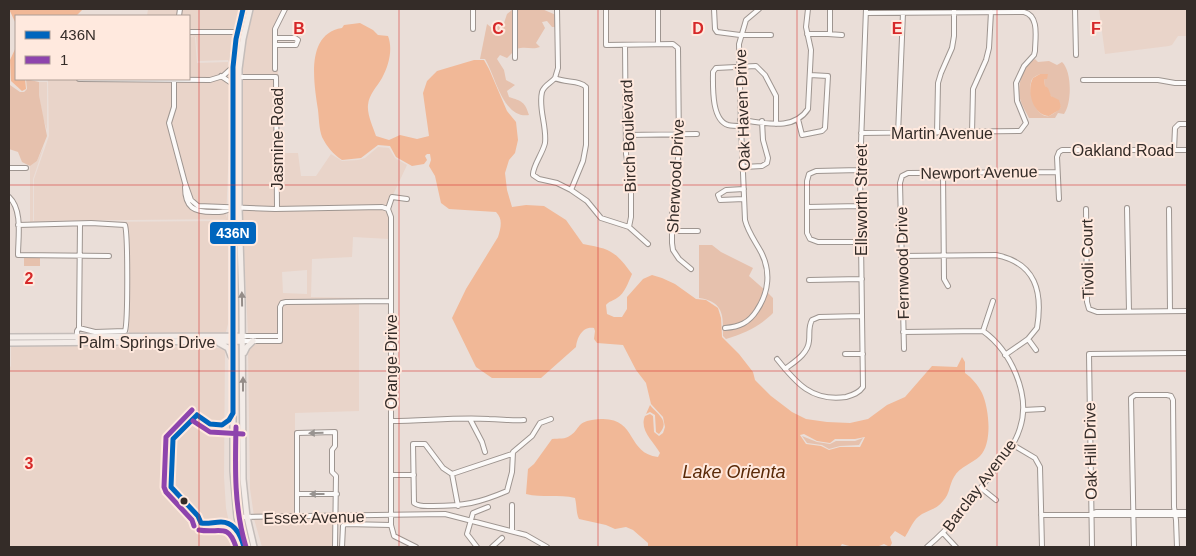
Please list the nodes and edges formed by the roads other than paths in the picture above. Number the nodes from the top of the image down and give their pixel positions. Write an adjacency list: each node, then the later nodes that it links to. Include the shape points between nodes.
1 (243, 9): 18 (main road)
2 (250, 9): 22 (main road)
3 (285, 9): 28 (street, via 275,29)
4 (473, 9): 19 (street)
5 (515, 9): 34 (street)
6 (557, 9): 41 (street)
7 (606, 9): 32 (street, via 606,45)
8 (658, 9): 30 (street)
9 (714, 9): 26 (street, via 717,32)
10 (759, 9): 26 (street, Oak Haven Drive, via 746,20)
11 (808, 9): 23 (street)
12 (830, 9): 24 (street)
13 (1075, 9): 33 (street)
14 (866, 11): 17 (street); 54 (street, Ellsworth Street)
15 (954, 11): 16 (street); 17 (street); 55 (street, via 952,48 938,83)
16 (990, 12): 56 (street, via 989,48 973,90); 56 (street, Martin Avenue, via 1024,12 1035,21 1034,55 1016,83 1017,101 1026,118 1026,126 1016,133)
17 (902, 13): 58 (street)
18 (239, 23): 21 (main road); 22 (main road)
19 (473, 29)
20 (190, 32): 21 (street)
21 (237, 32): 29 (main road); 35 (main road)
22 (243, 34): 29 (main road)
23 (807, 34): 24 (street); 38 (street)
24 (828, 34): 25 (street)
25 (842, 34)
26 (740, 35): 27 (street); 36 (street, Oak Haven Drive)
27 (771, 35)
28 (275, 38): 31 (street); 31 (street, via 298,40 296,45)
29 (242, 43): 40 (main road)
30 (658, 44): 32 (street); 60 (street, Sherwood Drive, via 673,44 678,50)
31 (274, 45): 37 (street)
32 (625, 45): 59 (street, Birch Boulevard)
33 (1076, 55)
34 (515, 58)
35 (233, 67): 39 (street); 45 (main road)
36 (740, 67): 48 (street, Oak Haven Drive); 51 (street, via 756,66 765,75 776,96); 53 (street, via 716,68 713,72 714,101 723,122)
37 (275, 69)
38 (810, 75): 47 (street, via 808,109); 47 (street, via 828,76 826,128 802,135)
39 (221, 76): 42 (street, via 210,80); 45 (street)
40 (239, 77): 49 (main road); 80 (street, Jasmine Road, via 276,77)
41 (556, 78): 71 (street, via 584,84 586,92 586,145 583,162); 71 (street, via 542,93 545,140 532,173 539,179)
42 (174, 80): 78 (street, via 174,107 169,124 191,200 198,206)
43 (1082, 80): 44 (street)
44 (1187, 83)
45 (233, 84): 46 (main road)
46 (233, 113): 49 (main road); 78 (main road)
47 (798, 119): 51 (street)
48 (740, 120): 50 (street); 53 (street, Oak Haven Drive)
49 (239, 121): 79 (main road)
50 (762, 122): 51 (street); 63 (street, via 767,163)
51 (776, 124)
52 (1187, 124): 61 (street, via 1179,124 1175,128)
53 (740, 126): 63 (street, Oak Haven Drive)
54 (861, 133): 58 (street, Martin Avenue); 66 (street, Ellsworth Street)
55 (937, 133): 56 (street, Martin Avenue); 58 (street, Martin Avenue)
56 (972, 133)
57 (697, 134): 60 (street)
58 (898, 134)
59 (626, 135): 60 (street); 87 (street, Birch Boulevard, via 631,185)
60 (679, 135): 88 (street, Sherwood Drive)
61 (1174, 150): 62 (street, Oakland Road); 68 (street, Oakland Road, via 1067,149 1059,152 1057,157)
62 (1187, 150)
63 (744, 167): 70 (street, Oak Haven Drive)
64 (9, 168): 65 (street)
65 (26, 168)
66 (860, 170): 76 (street, via 809,174); 77 (street, Ellsworth Street)
67 (943, 172): 68 (street, Newport Avenue); 69 (street, Newport Avenue); 95 (street)
68 (1058, 172): 75 (street)
69 (902, 176): 94 (street, Fernwood Drive)
70 (744, 189): 74 (street, Oak Haven Drive); 74 (street, Oak Haven Drive, via 726,190 718,195 720,200)
71 (571, 190): 87 (street, via 601,218)
72 (9, 197): 86 (street, via 17,210)
73 (407, 199): 83 (street, via 392,196)
74 (744, 199): 107 (street, Oak Haven Drive, via 747,227 767,269 766,293 753,317 736,328)
75 (1059, 199)
76 (807, 206): 77 (street); 90 (street, via 810,239 818,242)
77 (861, 206): 90 (street, Ellsworth Street)
78 (232, 208): 79 (street); 112 (main road)
79 (239, 208): 80 (street); 113 (main road, one-way to 79)
80 (277, 208): 83 (street)
81 (1086, 208): 102 (street, Tivoli Court, via 1089,309 1097,312)
82 (1127, 208): 102 (street)
83 (388, 209): 100 (street, Orange Drive, via 392,217)
84 (1169, 209): 103 (street)
85 (80, 224): 86 (street); 92 (street); 106 (street, via 125,226 127,326 125,331 95,332)
86 (18, 225): 92 (street, via 18,255)
87 (629, 227): 91 (street)
88 (672, 231): 89 (street); 96 (street, Sherwood Drive, via 673,250)
89 (698, 231)
90 (861, 242): 97 (street, Ellsworth Street)
91 (648, 244)
92 (79, 256): 93 (street); 106 (street)
93 (109, 256)
94 (901, 256): 95 (street); 109 (street, Fernwood Drive)
95 (944, 256): 99 (street, via 944,279); 114 (street, via 1003,257 1030,272 1036,288 1038,322)
96 (691, 269)
97 (862, 279): 98 (street); 105 (street, Ellsworth Street)
98 (809, 280)
99 (948, 286)
100 (391, 301): 110 (street, Palm Springs Drive, via 286,302 280,307); 134 (street, Orange Drive)
101 (993, 301): 108 (street)
102 (1129, 311): 103 (street)
103 (1170, 311): 104 (street)
104 (1187, 311)
105 (862, 316): 123 (street, Ellsworth Street); 128 (street, via 812,320 808,348)
106 (79, 328): 115 (street)
107 (725, 328)
108 (983, 331): 109 (street); 124 (street, Barclay Avenue)
109 (903, 332): 119 (street, Fernwood Drive)
110 (280, 336): 113 (street, Palm Springs Drive); 117 (street, Palm Springs Drive, via 280,341)
111 (9, 337): 115 (main road, Palm Springs Drive)
112 (233, 338): 113 (main road, Palm Springs Drive); 115 (main road, Palm Springs Drive); 116 (main road, Palm Springs Drive); 126 (main road)
113 (242, 338): 117 (street, Palm Springs Drive); 125 (main road)
114 (1028, 339): 120 (street); 124 (street)
115 (79, 340): 116 (main road, Palm Springs Drive); 118 (main road, Palm Springs Drive)
116 (213, 341): 126 (main road, via 228,348)
117 (253, 341): 125 (main road)
118 (9, 342)
119 (904, 349)
120 (1036, 350)
121 (1187, 353): 152 (street, Oak Hill Drive, via 1088,354)
122 (845, 354): 123 (street)
123 (863, 354): 128 (street, Ellsworth Street, via 864,384 861,390 850,396 838,398 814,394)
124 (1005, 355): 130 (street, Barclay Avenue, via 1019,382)
125 (242, 356): 136 (main road, one-way to 125)
126 (233, 359): 135 (main road)
127 (777, 359): 128 (street)
128 (785, 369)
129 (1043, 409): 130 (street)
130 (1023, 410): 137 (street, Barclay Avenue)
131 (551, 419): 139 (street, via 540,423 532,436)
132 (470, 420): 133 (street); 134 (street); 138 (street)
133 (524, 420)
134 (391, 421): 141 (street, Orange Drive)
135 (233, 427): 136 (main road); 159 (main road)
136 (243, 427): 160 (main road)
137 (1013, 446): 143 (street, Barclay Avenue); 155 (street, via 1039,463)
138 (485, 452)
139 (512, 454): 140 (street); 148 (street, via 507,491)
140 (452, 474): 142 (street, via 443,468 425,444 413,444); 148 (street)
141 (391, 475): 142 (street); 157 (street, Orange Drive)
142 (414, 476): 148 (street, via 416,505)
143 (981, 488): 146 (street); 164 (street, Barclay Avenue)
144 (297, 494): 145 (street, one-way to 144); 145 (street, one-way to 144, via 336,476 332,472 335,432 297,433); 151 (street)
145 (336, 494): 156 (street)
146 (996, 500)
147 (512, 505): 163 (street)
148 (458, 506)
149 (488, 508): 161 (street, via 473,513)
150 (1187, 512): 154 (street)
151 (297, 514): 156 (street, Essex Avenue); 160 (street, Essex Avenue)
152 (1091, 514): 153 (street); 155 (street); 179 (street, Oak Hill Drive)
153 (1133, 514): 154 (street); 154 (street, via 1132,396 1135,395 1171,396 1173,400); 180 (street)
154 (1175, 514): 158 (street); 181 (street)
155 (1041, 515): 178 (street)
156 (336, 516): 157 (street, Essex Avenue); 169 (street)
157 (392, 516): 161 (street, Essex Avenue, via 445,514); 162 (street, Orange Drive)
158 (1187, 516)
159 (237, 517): 160 (street, Essex Avenue); 167 (main road)
160 (246, 517): 168 (main road)
161 (470, 521): 163 (street, Essex Avenue); 172 (street, via 467,534)
162 (391, 525): 170 (street, via 345,524); 171 (street, via 394,536)
163 (512, 531): 166 (street, Essex Avenue)
164 (943, 534): 176 (street, Barclay Avenue); 177 (street)
165 (502, 538): 173 (street)
166 (541, 543): 174 (street); 175 (street, Essex Avenue)
167 (244, 547)
168 (254, 547)
169 (335, 547)
170 (342, 547)
171 (416, 547)
172 (477, 547)
173 (492, 547)
174 (536, 547)
175 (547, 547)
176 (927, 547)
177 (956, 547)
178 (1042, 547)
179 (1092, 547)
180 (1134, 547)
181 (1177, 547)

